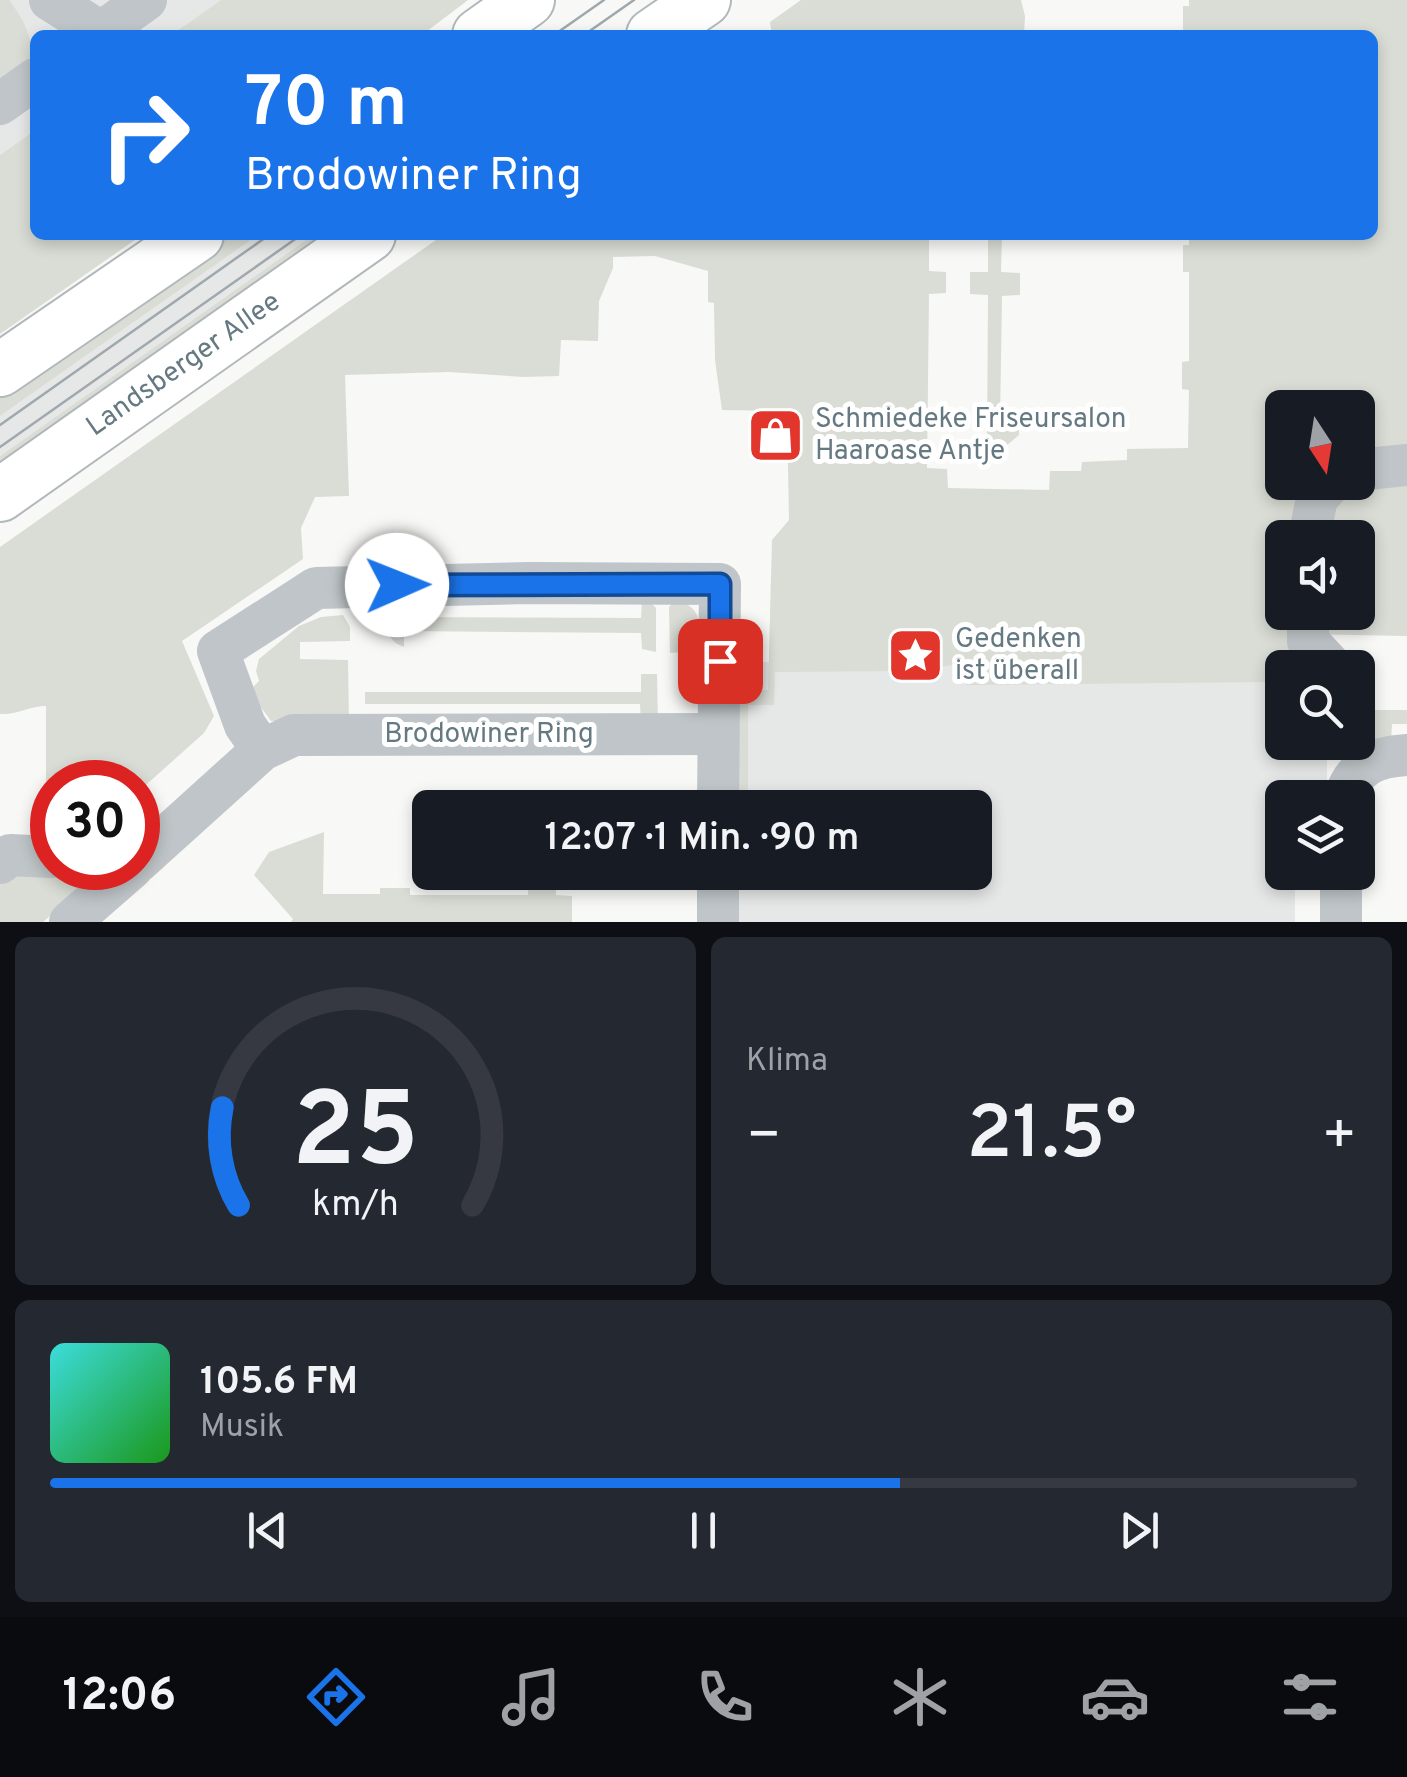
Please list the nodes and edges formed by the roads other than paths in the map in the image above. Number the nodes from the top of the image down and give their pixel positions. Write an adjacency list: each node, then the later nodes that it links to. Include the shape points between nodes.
1 (50, 0): 5 (street)
2 (146, 0): 6 (street)
3 (528, 0): 7 (main road)
4 (704, 0): 8 (main road)
5 (95, 30)
6 (103, 30)
7 (486, 30)
8 (660, 30)
9 (30, 83): 10 (street)
10 (0, 104)
11 (190, 240): 13 (main road)
12 (362, 240): 16 (main road, Landsberger Allee)
13 (0, 370)
14 (1407, 465): 15 (street)
15 (1375, 468)
16 (0, 495)
17 (718, 734): 18 (street, Brodowiner Ring, via 294,735); 18 (street, via 720,584 354,586 316,588 218,651); 21 (street)
18 (262, 750): 22 (street, Brodowiner Ring)
19 (1407, 755): 20 (street)
20 (1349, 769)
21 (718, 790)
22 (160, 840)
23 (30, 855): 24 (street)
24 (0, 862)
25 (104, 890): 28 (street, Brodowiner Ring)
26 (718, 890): 29 (street)
27 (1341, 890): 30 (street)
28 (70, 922)
29 (718, 922)
30 (1341, 922)

